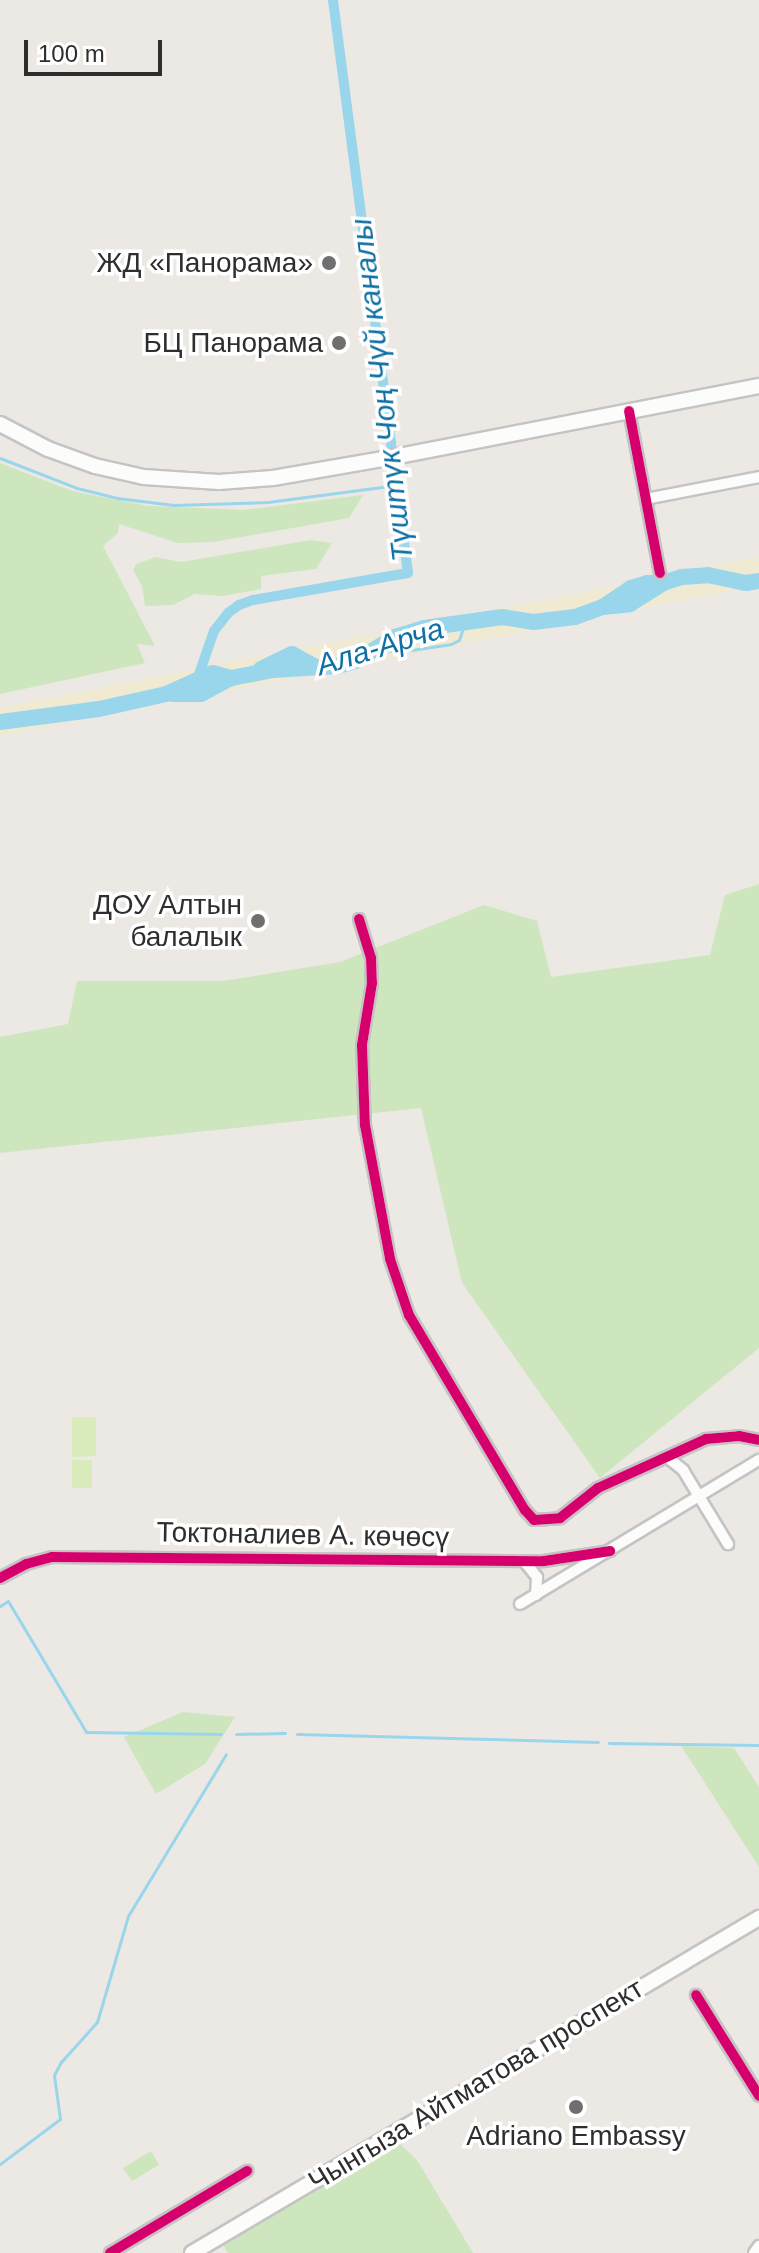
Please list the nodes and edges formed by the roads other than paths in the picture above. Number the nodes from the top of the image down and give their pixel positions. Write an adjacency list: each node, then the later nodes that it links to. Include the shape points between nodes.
1 (759, 386): 2 (main road)
2 (629, 411): 3 (main road, via 273,478 178,481 95,466); 5 (street)
3 (0, 424)
4 (759, 477): 5 (street)
5 (646, 499): 6 (street)
6 (660, 573)
7 (359, 919): 9 (street, via 372,983 362,1045 365,1125 390,1259 409,1315 534,1520 560,1518 598,1488)
8 (759, 1440): 9 (street, via 706,1439)
9 (667, 1457): 11 (street, via 683,1470)
10 (759, 1460): 11 (street)
11 (700, 1498): 12 (street); 13 (street)
12 (728, 1544)
13 (610, 1551): 14 (street, Токтоналиев А. көчөсү); 16 (street)
14 (524, 1561): 15 (street, Токтоналиев А. көчөсү, via 52,1557); 16 (street, via 537,1577)
15 (0, 1578)
16 (536, 1595): 17 (street)
17 (520, 1604)
18 (759, 1918): 24 (main road, Чынгыза Айтматова проспект)
19 (696, 1995): 20 (street)
20 (759, 2096)
21 (247, 2171): 23 (street)
22 (759, 2246): 25 (street)
23 (110, 2253)
24 (192, 2253)
25 (754, 2253)

